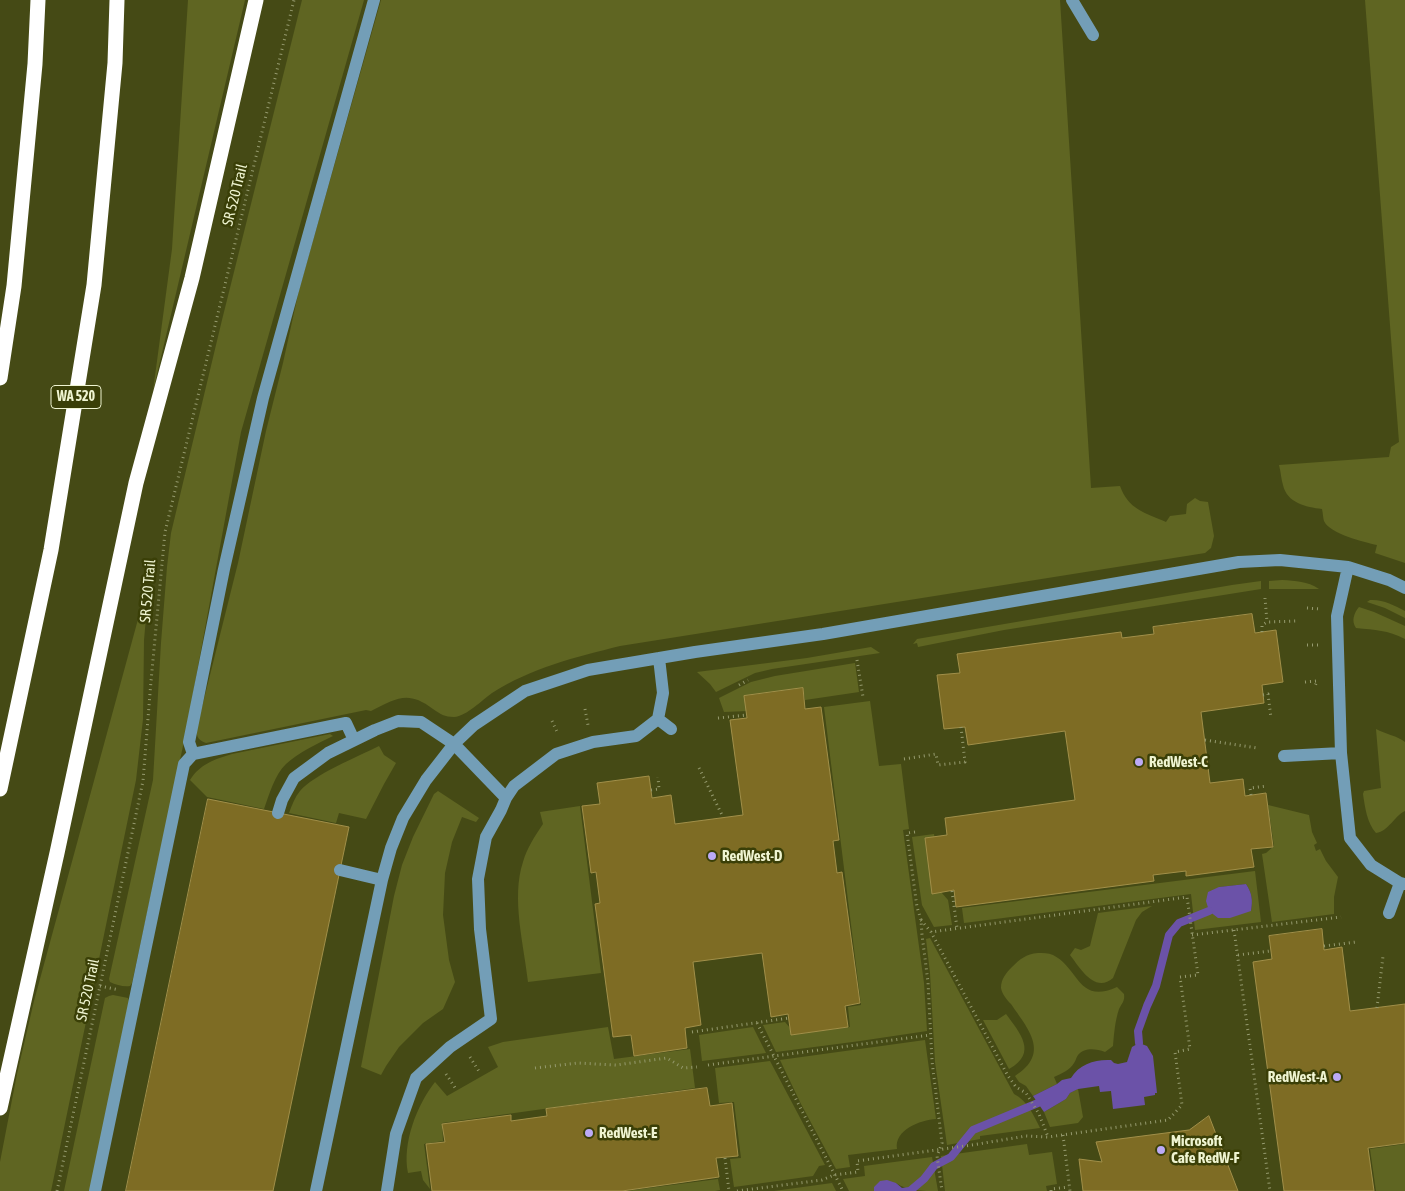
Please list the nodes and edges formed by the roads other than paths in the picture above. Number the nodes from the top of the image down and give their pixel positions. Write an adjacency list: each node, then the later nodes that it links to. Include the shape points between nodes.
1 (38, 0): 7 (highway, via 14,286)
2 (117, 0): 18 (highway, WA 520, via 115,63 94,285 51,550)
3 (256, 0): 25 (highway, via 192,278 136,483)
4 (374, 0): 16 (lane, via 263,398 189,742)
5 (1072, 0): 6 (lane)
6 (1093, 35)
7 (0, 378)
8 (1348, 567): 9 (lane); 10 (lane, via 1280,560 1239,562 823,634); 15 (lane, via 1337,616)
9 (1405, 588)
10 (659, 658): 11 (lane, via 663,693); 14 (lane, via 588,670 525,691 474,725)
11 (658, 719): 12 (lane); 19 (lane, via 636,736 593,742 556,754 514,786)
12 (670, 729)
13 (354, 740): 14 (lane, via 398,722 421,722); 16 (lane, via 346,723); 20 (lane, via 328,753 294,778)
14 (454, 744): 19 (lane); 22 (lane, via 420,788 403,818)
15 (1341, 752): 17 (lane); 23 (lane, via 1350,838 1370,865)
16 (193, 754): 26 (lane, via 184,764)
17 (1284, 756)
18 (0, 789)
19 (506, 798): 28 (lane, via 486,837 478,878 480,929 491,1019 450,1047 416,1078 396,1134)
20 (278, 813)
21 (340, 870): 22 (lane)
22 (382, 880): 27 (lane)
23 (1403, 883): 24 (lane)
24 (1389, 913)
25 (0, 1108)
26 (94, 1191)
27 (316, 1191)
28 (387, 1191)

